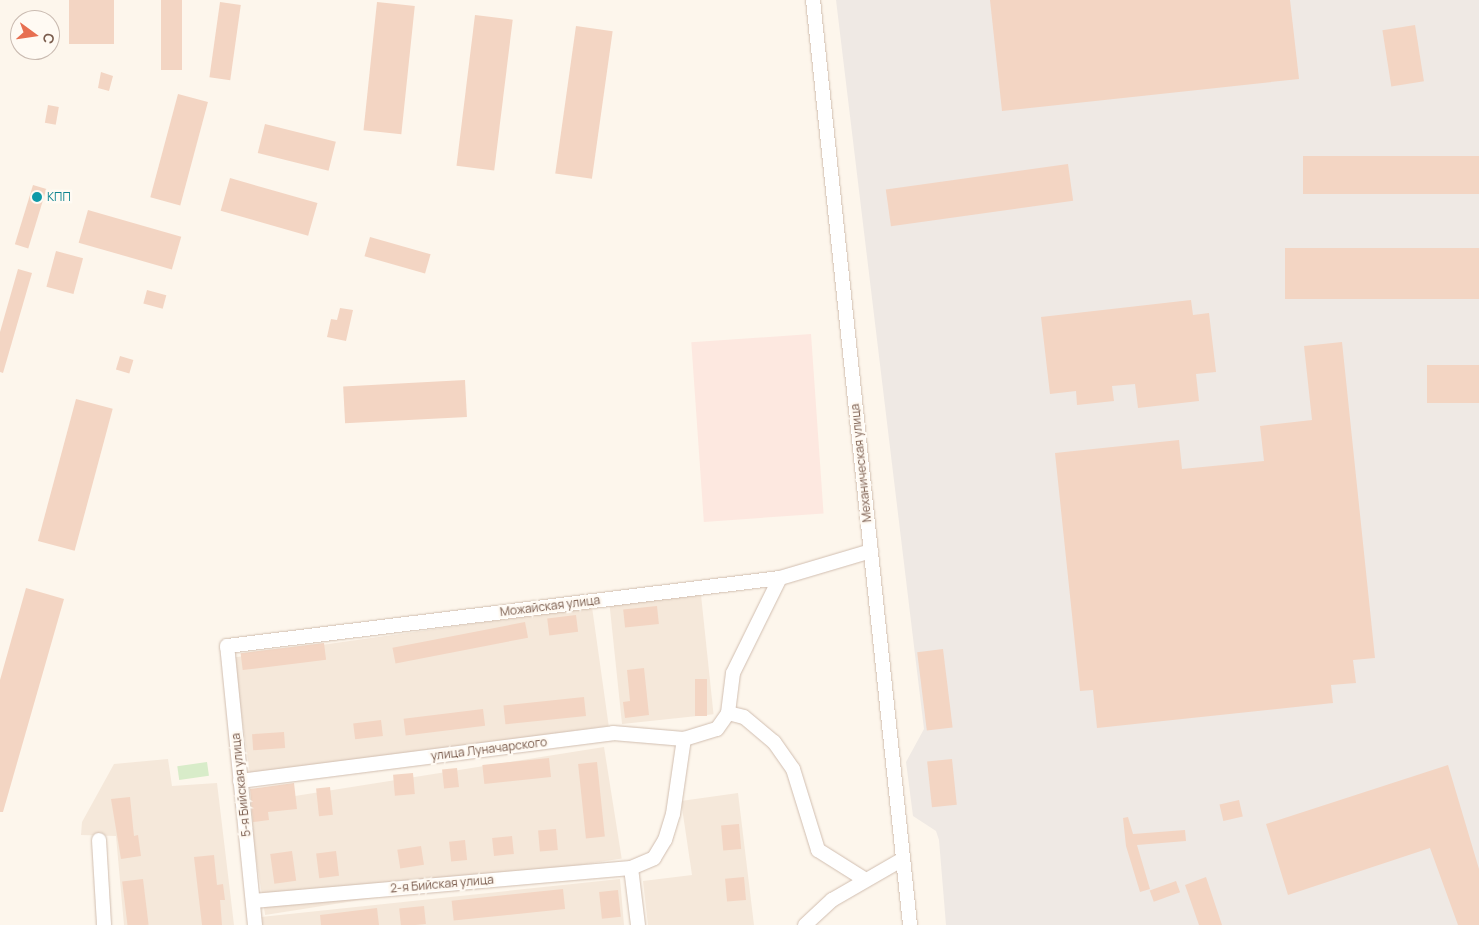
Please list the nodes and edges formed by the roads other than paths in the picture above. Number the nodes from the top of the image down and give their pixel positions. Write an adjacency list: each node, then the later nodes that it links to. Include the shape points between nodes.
1 (813, 0): 2 (street, Механическая улица)
2 (870, 551): 3 (street, Можайская улица); 9 (street, Механическая улица)
3 (780, 578): 4 (street, Можайская улица); 5 (street, via 733,673)
4 (227, 646): 7 (street, 5-я Бийская улица)
5 (728, 713): 6 (street, улица Луначарского, via 717,729); 11 (street, via 744,716 774,742 793,769 818,850)
6 (684, 740): 7 (street, улица Луначарского, via 613,733); 10 (street, 2-я Бийская улица, via 673,814 665,840 654,858)
7 (240, 780): 12 (street, 5-я Бийская улица)
8 (99, 840): 13 (street)
9 (903, 859): 11 (street); 17 (street, Механическая улица)
10 (631, 868): 12 (street, 2-я Бийская улица); 15 (street)
11 (864, 879): 16 (street, via 832,900)
12 (253, 901): 14 (street, 5-я Бийская улица)
13 (104, 925)
14 (255, 925)
15 (638, 925)
16 (805, 925)
17 (910, 925)

